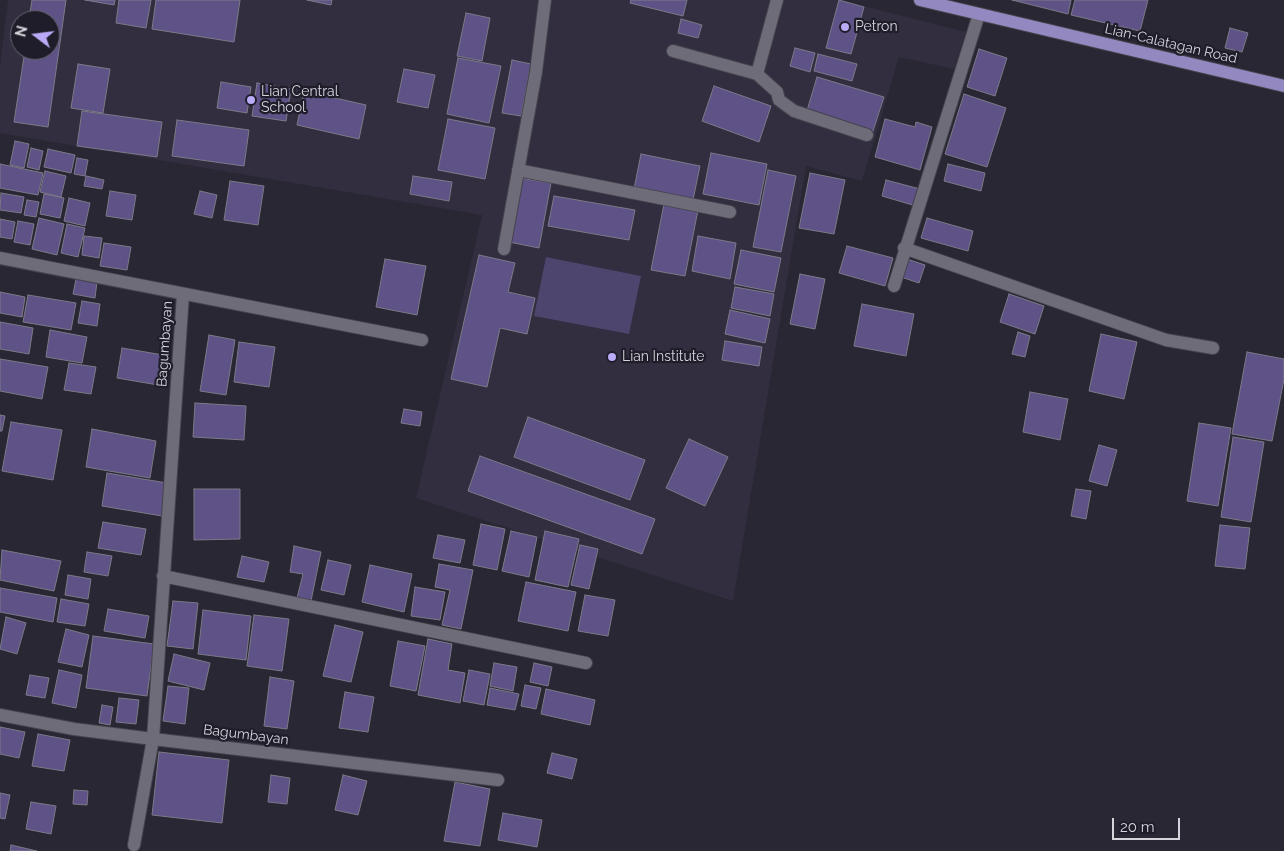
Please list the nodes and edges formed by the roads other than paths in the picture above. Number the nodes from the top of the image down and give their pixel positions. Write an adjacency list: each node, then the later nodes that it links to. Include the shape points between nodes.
1 (545, 0): 9 (street)
2 (777, 0): 6 (street)
3 (920, 0): 4 (main road, Lian-Calatagan Road)
4 (979, 14): 7 (main road, Lian-Calatagan Road); 11 (street)
5 (674, 52): 6 (street)
6 (757, 74): 8 (street, via 794,111)
7 (1284, 86)
8 (867, 135)
9 (518, 170): 10 (street); 12 (street)
10 (730, 212)
11 (904, 248): 14 (street); 17 (street, via 1166,340)
12 (504, 249)
13 (0, 258): 15 (street, Bagumbayan)
14 (894, 286)
15 (183, 294): 16 (street, Bagumbayan); 18 (street, Bagumbayan)
16 (422, 340)
17 (1213, 348)
18 (163, 576): 19 (street); 21 (street, Bagumbayan)
19 (586, 662)
20 (0, 715): 21 (street)
21 (152, 739): 22 (street, Bagumbayan); 23 (street)
22 (498, 780)
23 (134, 846)

